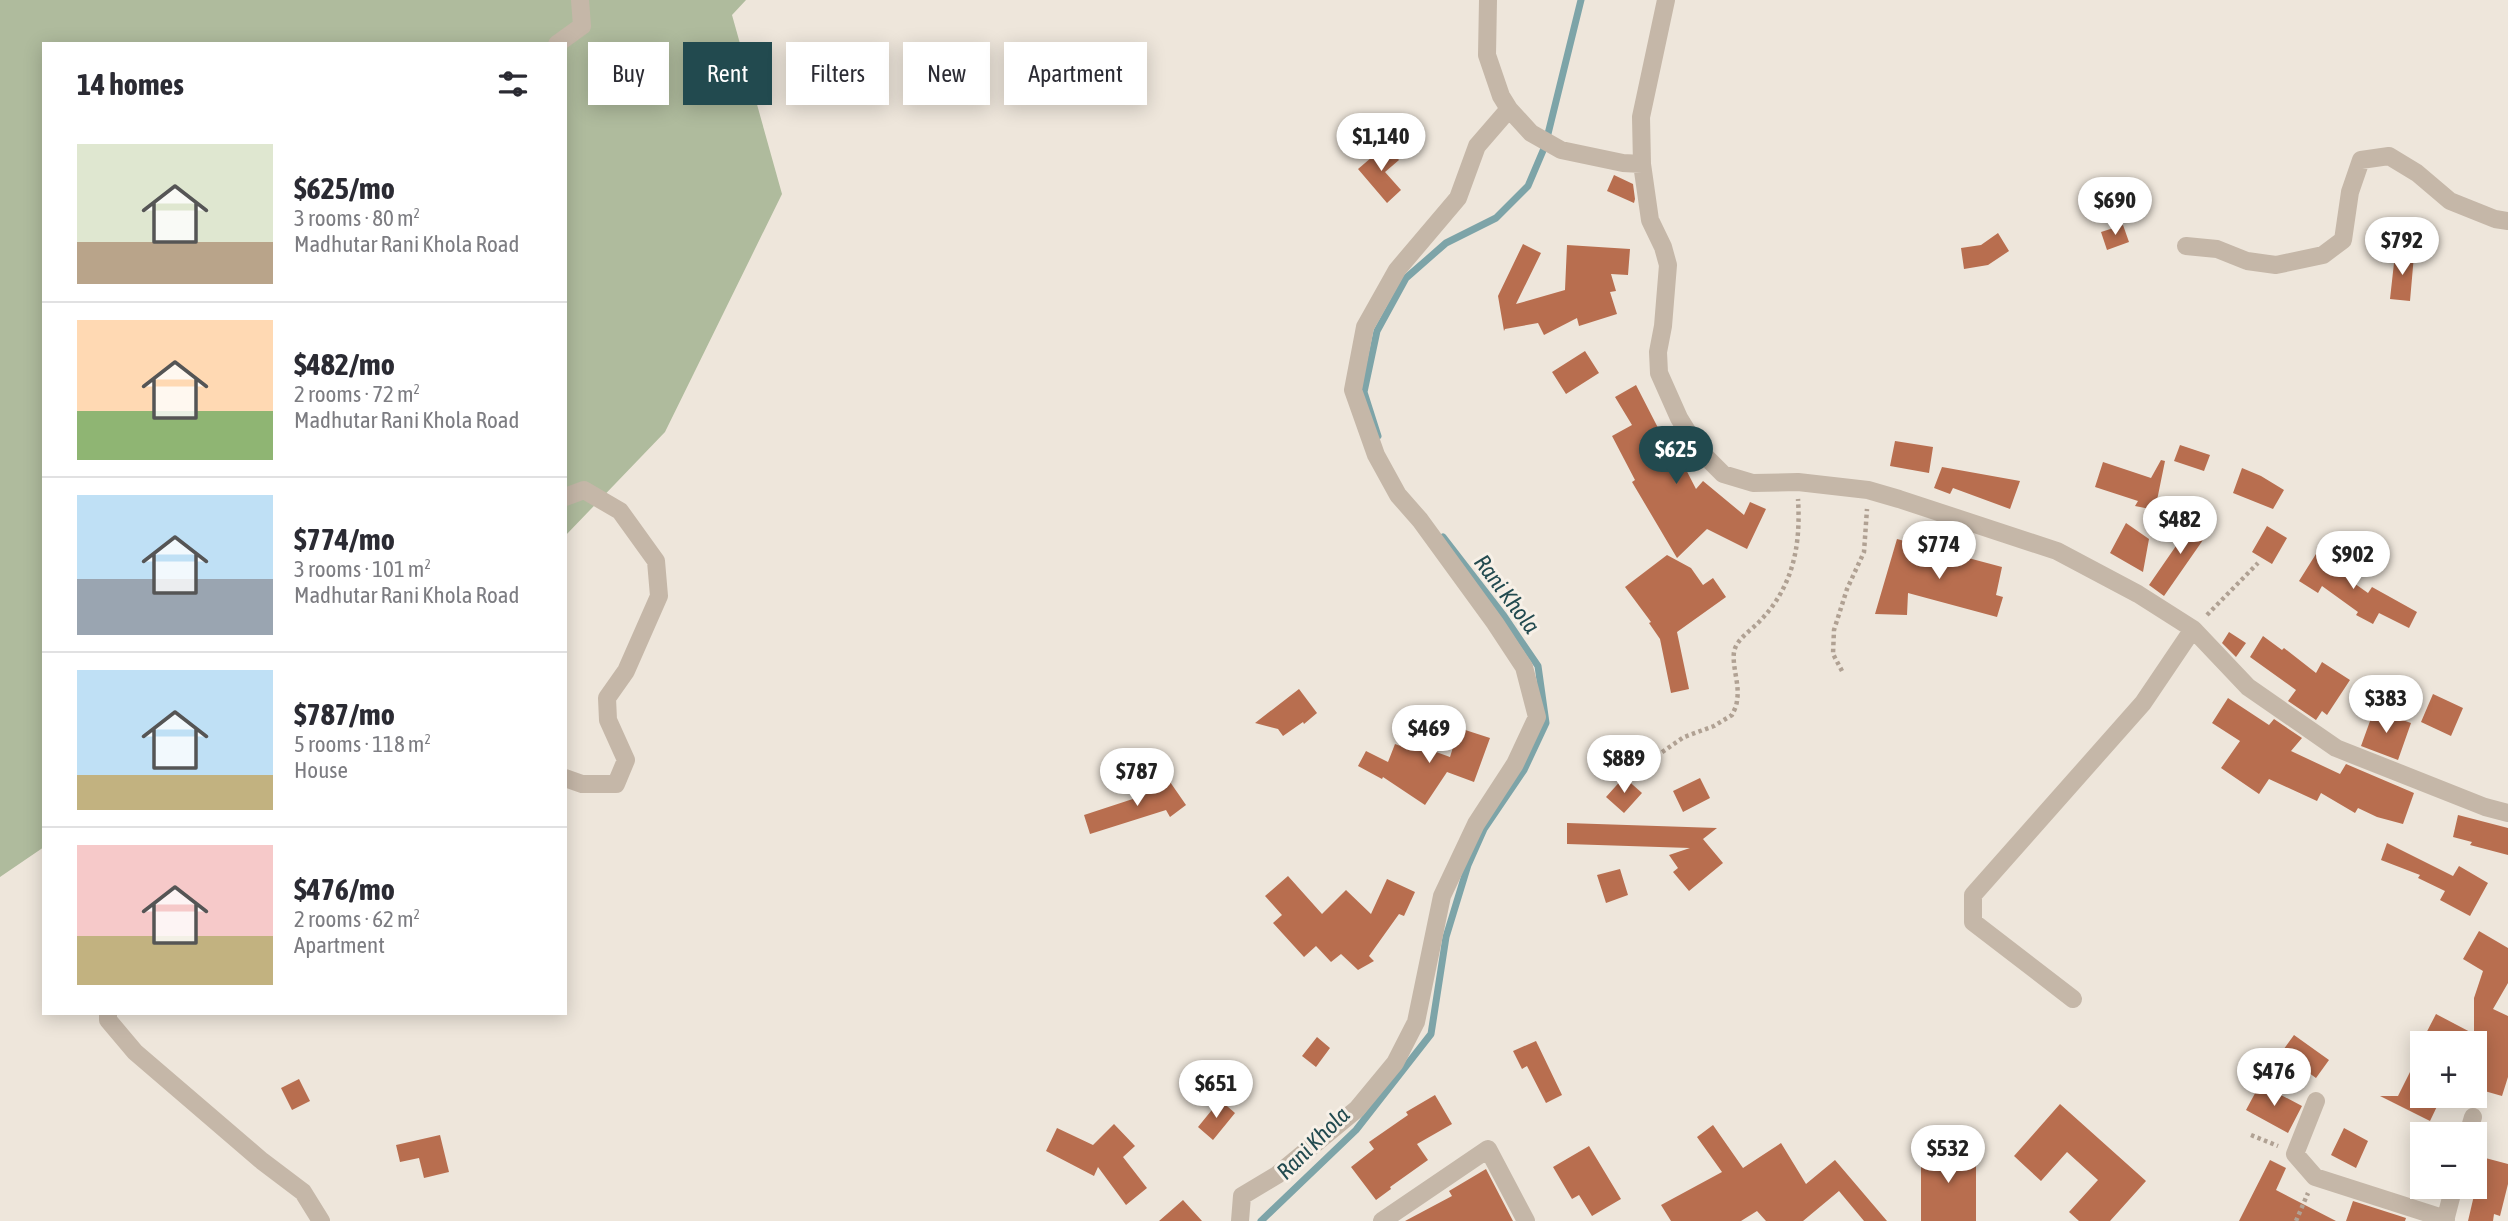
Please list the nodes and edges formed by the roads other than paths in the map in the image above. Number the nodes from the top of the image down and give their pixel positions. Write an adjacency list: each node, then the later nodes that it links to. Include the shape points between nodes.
1 (580, 0): 4 (street, via 582,26)
2 (1488, 0): 5 (street, via 1487,55)
3 (1666, 0): 6 (street, via 1641,117)
4 (560, 42)
5 (1509, 109): 6 (street, via 1531,133 1561,150); 19 (street, via 1477,146 1458,198 1396,270 1365,327 1353,390 1376,455 1398,495 1524,667 1537,717 1515,764 1476,824 1442,896 1416,1022 1395,1063 1357,1109 1278,1175 1242,1196)
6 (1642, 164): 10 (street, via 1650,220 1668,265 1659,373 1698,449 1723,474 1753,483 1798,482 1868,491 2057,551)
7 (2508, 221): 8 (street, via 2450,201 2389,156 2361,160 2350,192 2343,240 2323,255 2276,265 2247,261 2217,248)
8 (2186, 246)
9 (567, 497): 11 (street, via 584,490 620,511 656,561 659,596 625,671 607,698 608,720 626,760 616,784 582,784)
10 (2193, 629): 12 (street, via 2248,687 2336,748); 13 (street, via 2143,703 1973,895 1973,922)
11 (567, 779)
12 (2508, 813)
13 (2073, 999)
14 (108, 1015): 18 (street, via 135,1052 303,1192)
15 (2316, 1101): 17 (street, via 2295,1154 2315,1177)
16 (2451, 1199): 17 (street)
17 (2445, 1220)
18 (321, 1221)
19 (1240, 1221)
20 (1382, 1221): 21 (street, via 1488,1149)
21 (1526, 1221)

